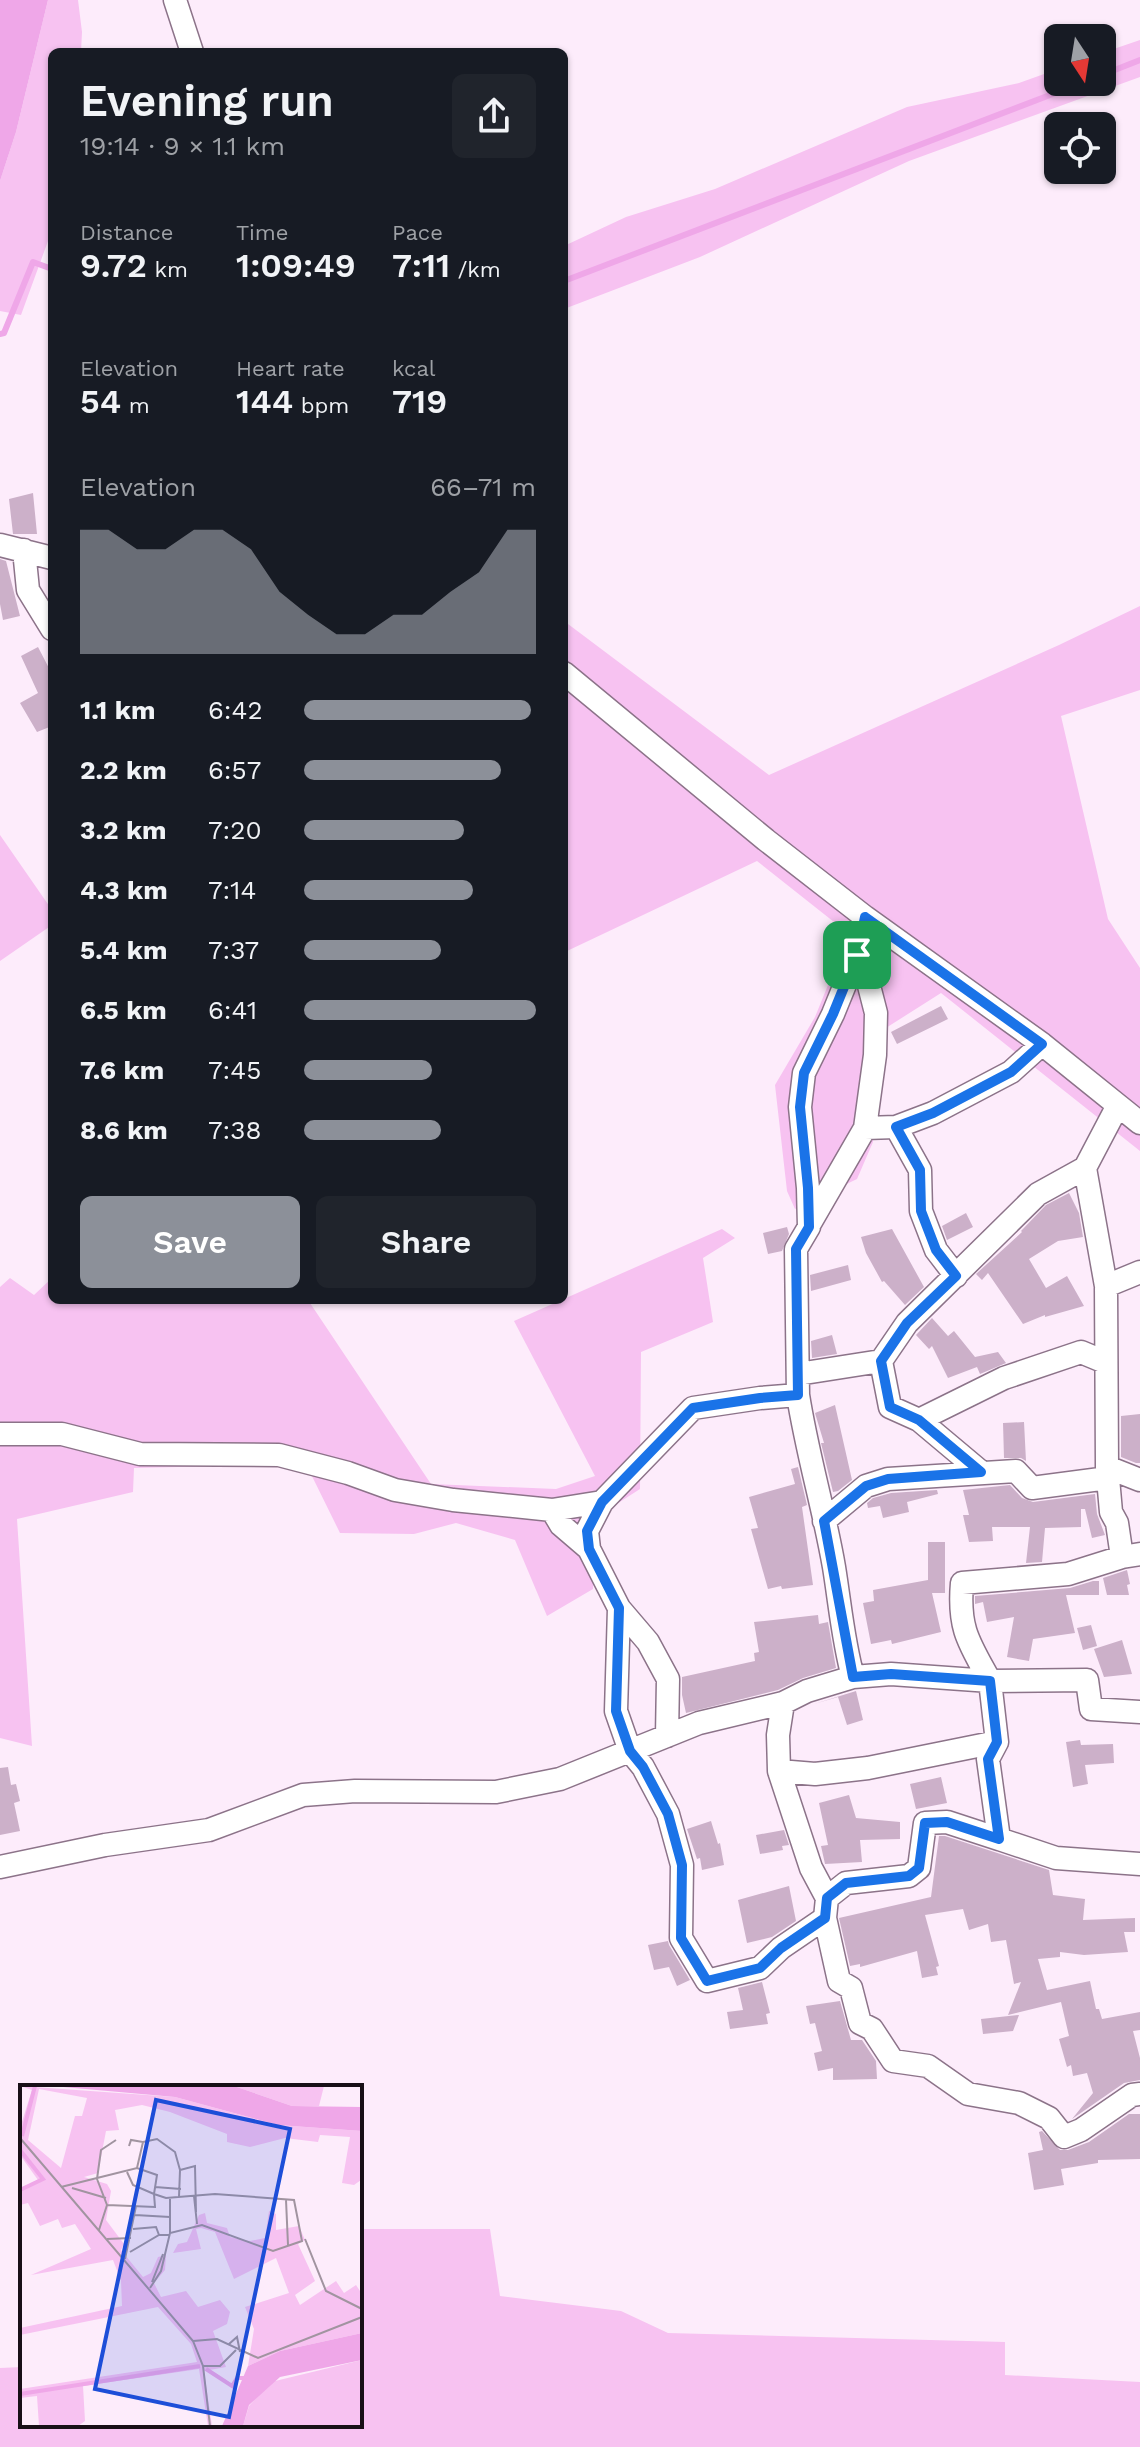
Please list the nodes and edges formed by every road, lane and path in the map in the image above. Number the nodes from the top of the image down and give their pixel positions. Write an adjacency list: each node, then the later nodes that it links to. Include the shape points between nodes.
1 (175, 0): 2 (street)
2 (191, 48)
3 (0, 545): 4 (street)
4 (24, 550): 5 (street); 6 (street, via 28,590)
5 (48, 557)
6 (48, 622)
7 (568, 676): 8 (street)
8 (865, 917): 9 (street); 10 (street)
9 (857, 955): 14 (street, via 876,1013); 16 (street, via 804,1073 800,1107)
10 (1042, 1044): 11 (street); 13 (street, via 1011,1072)
11 (1117, 1107): 12 (street); 15 (street)
12 (1140, 1123)
13 (896, 1127): 14 (street); 18 (street, via 920,1170 921,1211 936,1250)
14 (865, 1128): 16 (street)
15 (1085, 1168): 18 (street, via 1038,1194); 19 (street)
16 (809, 1227): 22 (street, via 796,1249)
17 (1140, 1272): 19 (street)
18 (956, 1276): 20 (street, via 907,1323)
19 (1106, 1286): 21 (street)
20 (881, 1361): 22 (street); 23 (street, via 890,1407)
21 (1105, 1362): 23 (street, via 1081,1352 1004,1378); 26 (street)
22 (798, 1385): 28 (street, via 760,1398 693,1408); 30 (street)
23 (919, 1420): 25 (street)
24 (0, 1434): 29 (street, via 62,1434 140,1454 279,1455 395,1490)
25 (981, 1472): 26 (street, via 1016,1471 1032,1488); 30 (street, via 888,1479 866,1486)
26 (1107, 1472): 27 (street); 32 (street, via 1111,1512)
27 (1140, 1480)
28 (602, 1502): 29 (street); 31 (street, via 587,1531)
29 (552, 1510): 31 (street)
30 (824, 1521): 34 (street)
31 (589, 1549): 33 (street)
32 (1135, 1555): 35 (street, via 1068,1574 962,1583 965,1636)
33 (619, 1608): 38 (street, via 648,1642 668,1679); 40 (street, via 616,1711)
34 (853, 1677): 35 (street, via 891,1674); 36 (street)
35 (990, 1681): 37 (street, via 1087,1680 1091,1709); 39 (street)
36 (783, 1703): 38 (street); 41 (street)
37 (1140, 1712)
38 (667, 1736): 40 (street)
39 (997, 1742): 41 (street, via 868,1768 815,1774); 42 (street, via 988,1759)
40 (630, 1751): 44 (street, via 560,1779 496,1792 303,1795 209,1830); 45 (street, via 668,1814 682,1865 681,1938 707,1981 760,1968)
41 (779, 1771): 45 (street)
42 (999, 1839): 43 (street, via 1056,1858); 45 (street, via 947,1822 925,1823 919,1868 909,1876 846,1883)
43 (1140, 1864)
44 (0, 1867)
45 (826, 1908): 46 (street, via 839,1981 851,1988 860,2023 872,2029 893,2061 928,2066 968,2094 1019,2103 1049,2118 1064,2137)
46 (1140, 2094)

